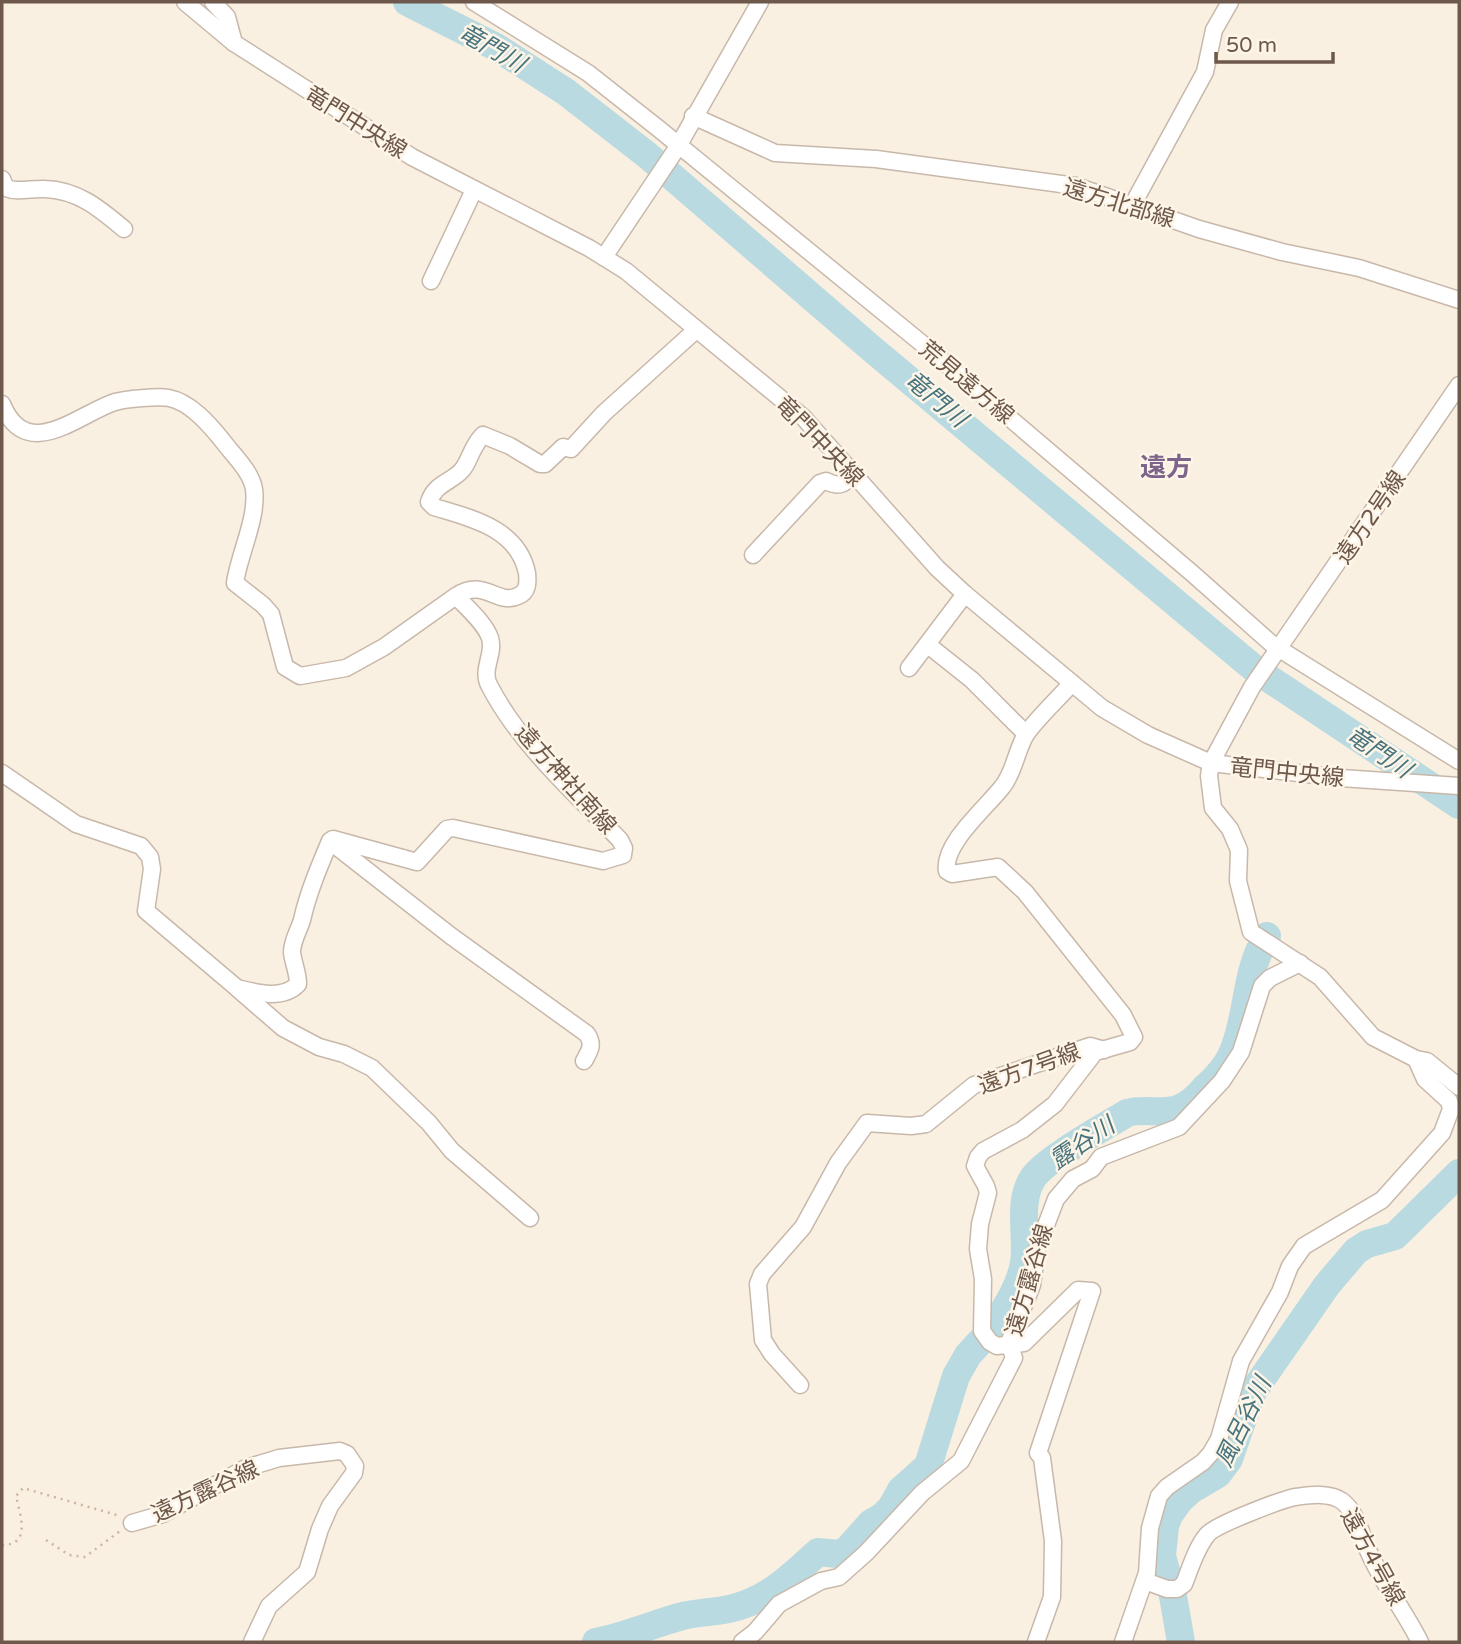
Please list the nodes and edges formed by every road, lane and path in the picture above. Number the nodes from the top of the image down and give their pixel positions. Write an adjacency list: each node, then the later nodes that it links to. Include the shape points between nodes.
1 (185, 2): 6 (street, 竜門中央線)
2 (213, 2): 6 (street, via 227,17)
3 (474, 2): 8 (street, 荒見遠方線, via 588,73)
4 (760, 2): 7 (street)
5 (1230, 2): 11 (street, via 1214,30 1205,72)
6 (234, 43): 10 (street, 竜門中央線, via 411,158)
7 (693, 116): 8 (street); 11 (street, 遠方北部線, via 775,153 876,159 1076,186)
8 (677, 146): 13 (street); 24 (street, 荒見遠方線, via 925,346)
9 (2, 179): 12 (street, via 13,191 45,189 81,197)
10 (474, 190): 13 (street, 竜門中央線); 14 (street)
11 (1132, 204): 15 (street, 遠方北部線, via 1199,229 1359,268)
12 (124, 229)
13 (604, 257): 16 (street, 竜門中央線)
14 (430, 281)
15 (1459, 299)
16 (696, 330): 19 (street, 竜門中央線, via 803,417); 22 (street, via 571,449 563,447 545,464 483,435 473,445 462,470 445,481 429,502 489,525 504,536 525,567 527,587 511,598 475,588)
17 (1459, 385): 24 (street, 遠方2号線)
18 (2, 404): 22 (street, via 7,418 24,431 49,432 118,401 167,397 183,403 213,428 254,489 235,583 271,614 290,672 300,676 346,668)
19 (854, 474): 20 (street, via 842,485 820,483); 21 (street, 竜門中央線)
20 (752, 555)
21 (965, 594): 23 (street); 26 (street, 竜門中央線)
22 (456, 596): 32 (street, 遠方神社南線, via 491,640 485,677 505,711 531,746 620,840 623,855 603,861 453,828 417,862)
23 (928, 645): 25 (street); 27 (street, via 972,680)
24 (1280, 648): 28 (street, 荒見遠方線); 29 (street, 遠方2号線, via 1252,687)
25 (909, 668)
26 (1073, 683): 27 (street, 遠方7号線); 29 (street, 竜門中央線, via 1102,708 1148,735)
27 (1026, 734): 35 (street, 遠方7号線, via 1006,783 961,835 949,854 947,871 998,867 1026,892 1131,1029 1134,1037 1130,1042)
28 (1459, 761)
29 (1211, 763): 31 (street, 竜門中央線); 33 (street, via 1213,808 1239,850 1238,881 1251,932)
30 (2, 773): 34 (street, via 76,824 141,846 152,869 146,911)
31 (1459, 786)
32 (330, 841): 34 (street, via 293,944 298,984 279,994); 37 (street, via 461,944 587,1034 592,1041)
33 (1300, 963): 36 (street, via 1320,977 1373,1037); 40 (street, 遠方露谷線, via 1262,986 1241,1052 1222,1081 1179,1127 1101,1157 1056,1199)
34 (237, 988): 39 (street, via 283,1028 372,1068 452,1151)
35 (1104, 1049): 40 (street, via 1096,1052 1055,1104 984,1151 975,1166 988,1193 978,1249 983,1279 982,1331 997,1346); 41 (street, 遠方7号線, via 1090,1046 974,1085 926,1124 867,1123 838,1163 803,1227 762,1273 758,1284 763,1340)
36 (1416, 1059): 38 (street, via 1427,1061); 45 (street, via 1426,1079 1449,1101 1442,1133 1381,1200 1304,1246 1290,1266 1241,1361 1212,1453 1159,1496 1150,1528)
37 (584, 1060)
38 (1459, 1087)
39 (530, 1218)
40 (1009, 1343): 47 (street, 遠方露谷線, via 1014,1358 961,1461 922,1493 839,1577 821,1581 779,1604); 48 (street, via 1024,1343 1078,1290 1091,1291 1038,1453 1053,1541 1053,1574 1052,1597)
41 (800, 1385)
42 (132, 1523): 43 (path, via 85,1557 69,1555); 44 (path, via 23,1488 16,1496 22,1530 12,1545); 46 (street, 遠方露谷線, via 163,1514 247,1468 279,1458 347,1454 354,1473 320,1529 307,1572 270,1606)
43 (46, 1540)
44 (3, 1544)
45 (1145, 1581): 49 (street); 50 (street, 遠方4号線, via 1172,1589 1184,1584 1207,1535 1221,1524 1294,1497 1331,1495 1345,1503 1357,1521 1387,1588)
46 (252, 1642)
47 (741, 1642)
48 (1036, 1642)
49 (1123, 1642)
50 (1420, 1642)

